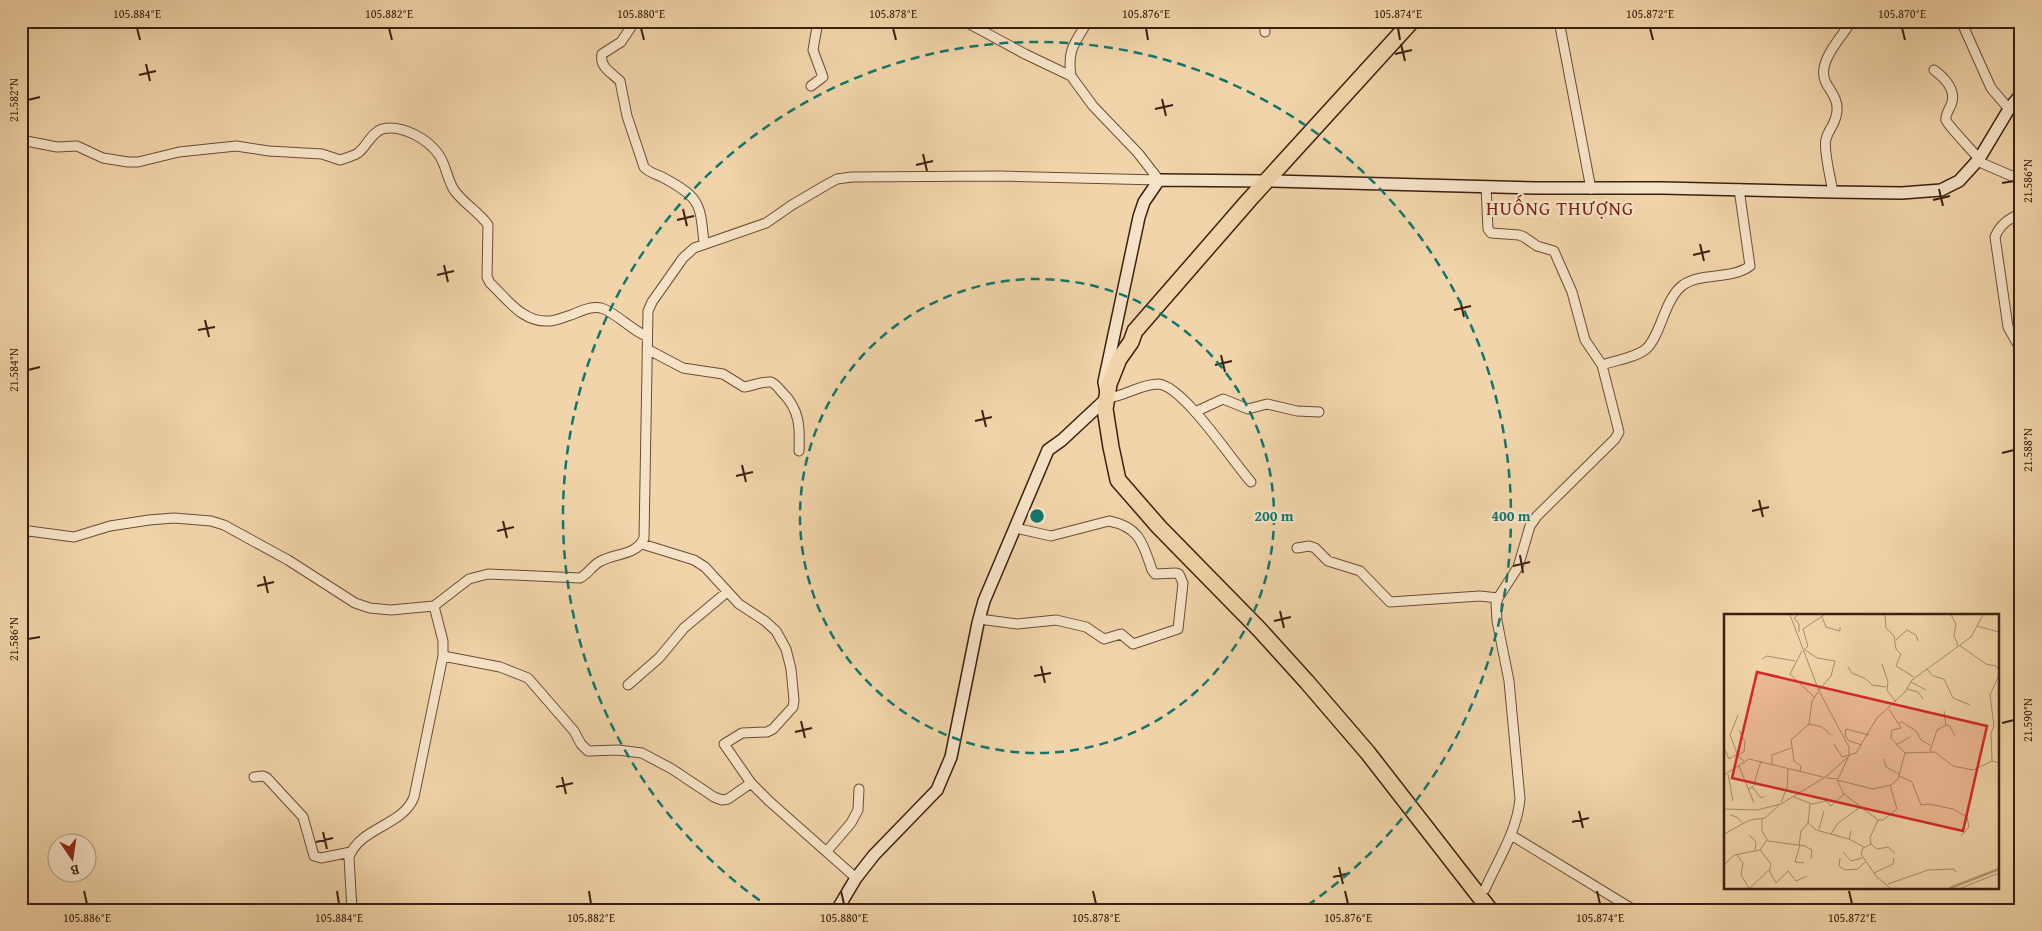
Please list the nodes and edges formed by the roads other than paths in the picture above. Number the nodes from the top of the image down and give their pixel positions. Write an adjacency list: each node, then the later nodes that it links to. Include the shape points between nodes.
1 (635, 21): 28 (street, via 620,42 602,54 601,59 608,71 620,81 626,116 644,167 682,188 696,200 702,215)
2 (818, 21): 14 (street, via 813,50 823,77)
3 (964, 21): 13 (street)
4 (1088, 21): 13 (street, via 1071,49)
5 (1264, 21): 11 (street)
6 (1412, 21): 16 (highway)
7 (1424, 21): 16 (highway)
8 (1559, 21): 24 (street)
9 (1850, 21): 26 (street, via 1823,71 1838,110 1825,141)
10 (1960, 21): 17 (street, via 1991,88)
11 (1265, 32)
12 (1934, 70): 19 (street, via 1943,77 1953,94 1946,115 1948,123)
13 (1072, 76): 20 (street, via 1093,106)
14 (811, 86)
15 (2021, 94): 17 (street)
16 (1339, 105): 22 (highway)
17 (2009, 109): 19 (street)
18 (21, 140): 29 (street, via 57,147 77,146 103,158 128,162 236,146 322,154 340,160 359,152 380,130 405,130 435,150 454,189 488,226 488,277 520,312 529,318 552,321 590,308 600,308)
19 (1978, 160): 21 (street); 26 (street, via 1959,181 1941,190)
20 (1159, 180): 22 (street); 28 (street, via 1001,176 837,179 766,223); 33 (street, via 1139,216 1104,382)
21 (2021, 180)
22 (1269, 181): 23 (street); 33 (highway, via 1141,335 1131,342 1108,384)
23 (1486, 186): 24 (street); 32 (street, via 1488,229 1491,233 1524,237 1558,256 1585,340)
24 (1590, 189): 25 (street)
25 (1738, 189): 26 (street); 32 (street, via 1750,266 1682,286 1671,300 1649,346 1640,353)
26 (1833, 192)
27 (2021, 213): 31 (street, via 2004,223 1995,237 2008,326)
28 (704, 243): 29 (street, via 683,258 652,302)
29 (646, 336): 30 (street)
30 (647, 349): 36 (street, via 683,368 723,374 744,387 773,383 796,411 800,425); 40 (street)
31 (2021, 350)
32 (1602, 365): 43 (street, via 1618,436 1537,516 1530,526 1518,567)
33 (1107, 398): 34 (street, via 1150,385 1164,385 1172,388); 38 (street, via 1048,450); 55 (highway, via 1105,409 1117,471 1126,475 1169,525 1222,577 1382,758)
34 (1196, 412): 35 (street, via 1223,399 1248,409 1267,404); 37 (street)
35 (1319, 412)
36 (799, 450)
37 (1252, 482)
38 (1015, 528): 45 (street); 45 (street, via 1052,536 1108,521 1138,535 1155,574 1176,572 1181,578 1178,629 1133,644 1121,634 1104,639 1086,626 1056,620 1017,624)
39 (21, 540): 44 (street, via 30,531 74,537 110,526 149,520 211,521 288,560 355,603 391,610)
40 (642, 544): 42 (street, via 694,560 716,577); 44 (street, via 627,553 600,561 580,578 476,576)
41 (1297, 548): 43 (street, via 1315,548 1328,562 1360,572 1390,602 1451,597)
42 (727, 592): 47 (street, via 684,628 659,658); 49 (street, via 776,631 786,649 791,669 794,700 789,713 767,732 742,733 724,744)
43 (1498, 598): 51 (street, via 1497,621 1509,681 1520,799)
44 (434, 606): 46 (street, via 443,641)
45 (979, 619): 54 (street, via 951,757 943,780)
46 (443, 656): 49 (street, via 500,667 528,678 588,751 642,753 722,800); 53 (street, via 412,803 360,840)
47 (628, 685)
48 (254, 777): 53 (street, via 266,778 300,811 314,856 321,858)
49 (751, 783): 52 (street, via 795,826)
50 (859, 789): 52 (street, via 858,810)
51 (1510, 835): 55 (street); 59 (street)
52 (827, 851): 54 (street)
53 (351, 852): 56 (street)
54 (856, 878): 57 (street)
55 (1484, 902): 58 (highway)
56 (352, 910)
57 (837, 910)
58 (1500, 910)
59 (1634, 910)

